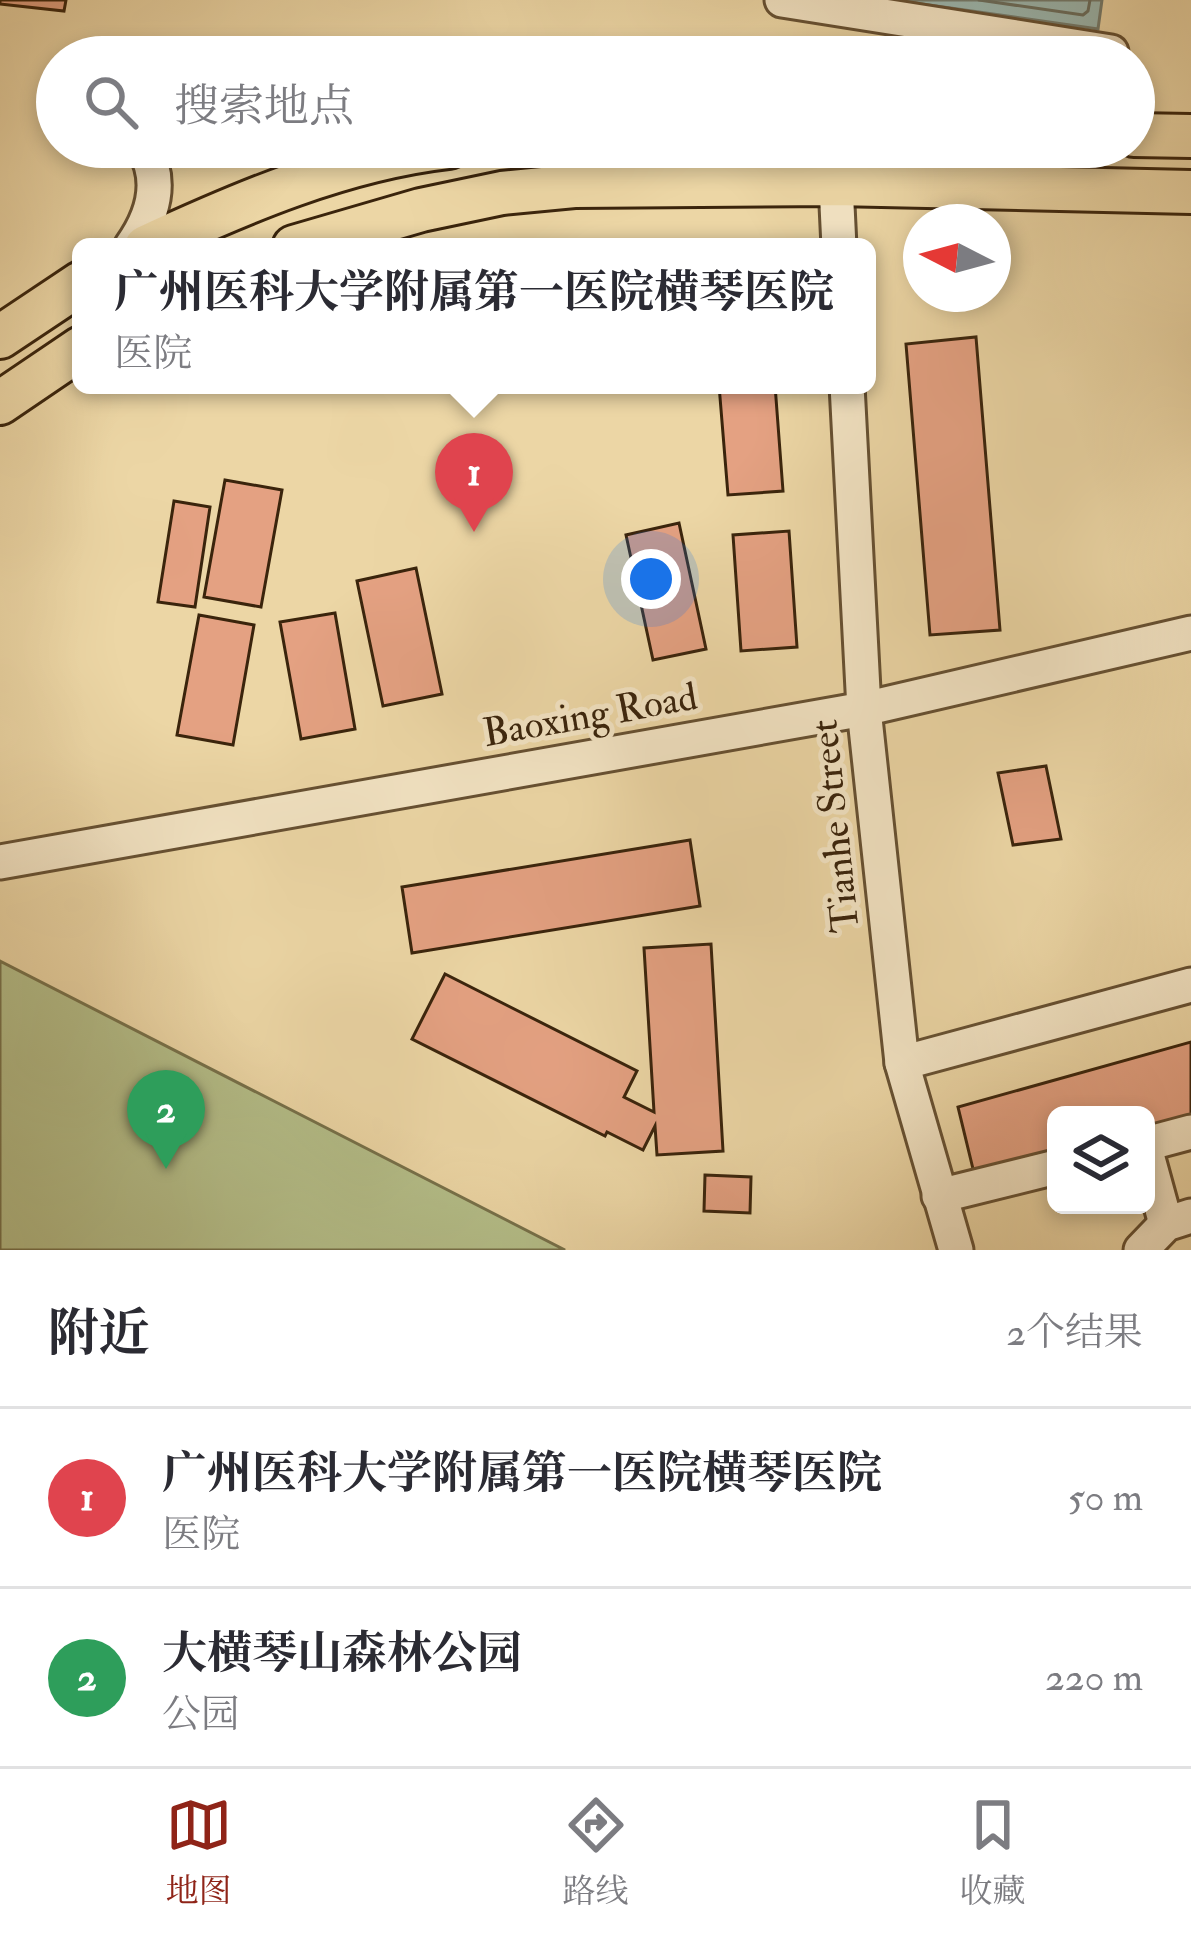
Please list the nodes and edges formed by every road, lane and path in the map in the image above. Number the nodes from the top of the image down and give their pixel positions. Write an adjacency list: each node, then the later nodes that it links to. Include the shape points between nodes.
1 (782, 0): 2 (street)
2 (1010, 36)
3 (1155, 135): 4 (main road)
4 (1191, 136)
5 (152, 168): 9 (street, via 155,197)
6 (352, 168): 10 (main road)
7 (836, 184): 8 (main road); 11 (main road, via 631,182 502,193); 12 (street)
8 (1191, 192)
9 (137, 238)
10 (165, 238)
11 (324, 238)
12 (839, 238)
13 (72, 290): 14 (main road)
14 (0, 337)
15 (72, 354): 17 (main road)
16 (847, 394): 19 (street, Tianhe Street)
17 (0, 403)
18 (1191, 633): 19 (street, Baoxing Road)
19 (864, 709): 20 (street, Baoxing Road); 22 (street, Tianhe Street)
20 (0, 862)
21 (1191, 985): 22 (street)
22 (902, 1064): 27 (street, Tianhe Street)
23 (1191, 1132): 24 (street)
24 (1155, 1145)
25 (1047, 1168): 27 (street)
26 (1155, 1168): 28 (street)
27 (940, 1196): 29 (street, Tianhe Street)
28 (1179, 1220): 30 (street)
29 (956, 1250)
30 (1142, 1250)

